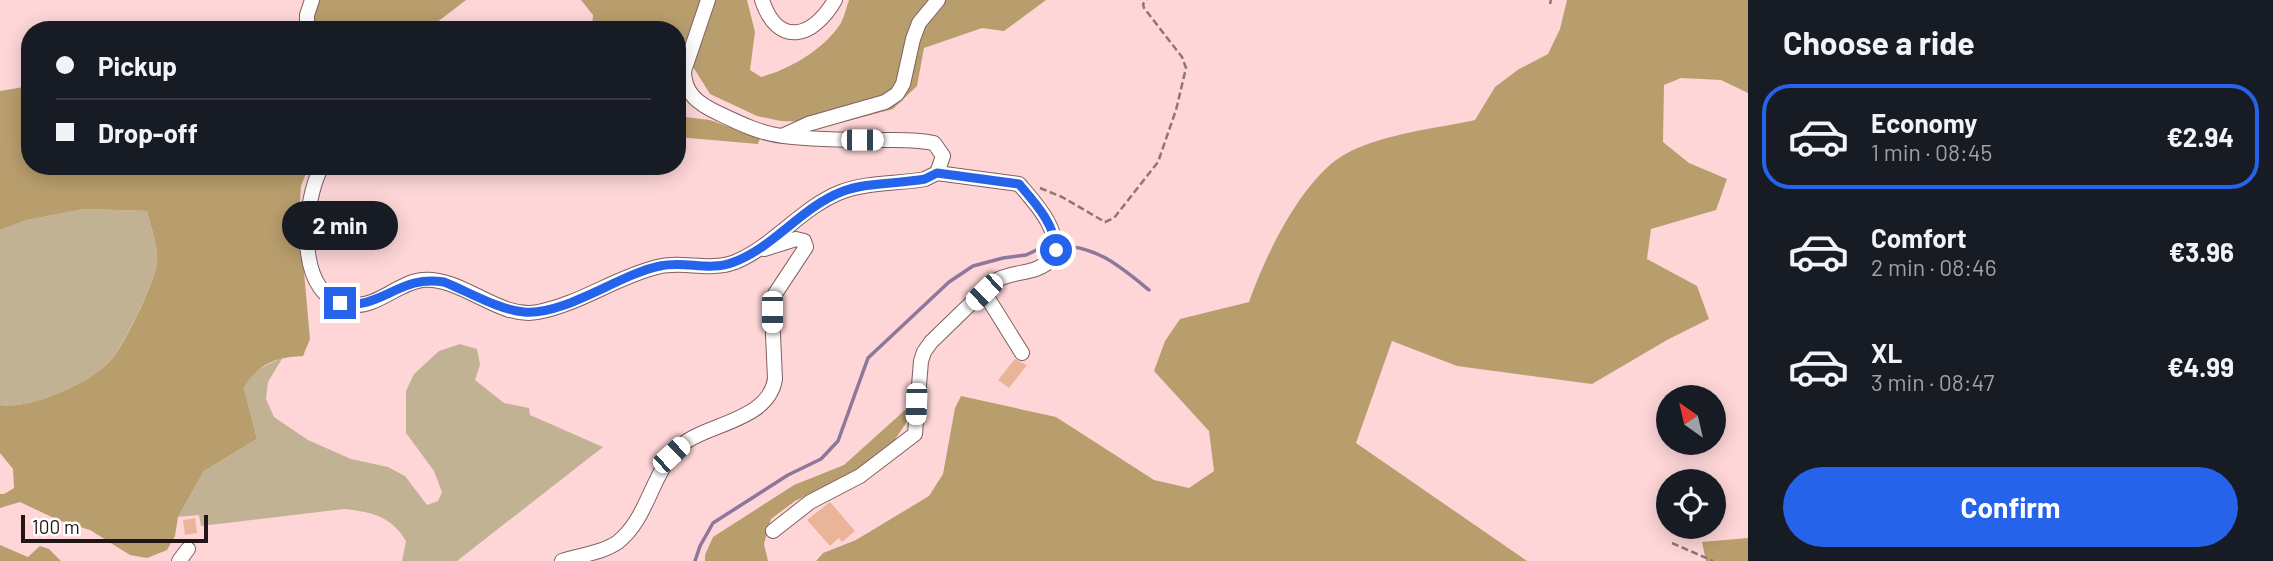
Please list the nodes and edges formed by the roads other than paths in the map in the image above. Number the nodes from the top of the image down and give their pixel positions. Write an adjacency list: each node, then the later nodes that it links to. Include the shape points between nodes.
1 (313, 0): 6 (street)
2 (708, 0): 7 (street)
3 (762, 0): 4 (street, via 773,24 788,32 811,28)
4 (835, 0)
5 (938, 0): 9 (street, via 919,23 897,94 865,110)
6 (307, 21)
7 (686, 65)
8 (686, 86): 9 (street, via 700,103 746,126)
9 (781, 136): 10 (street, via 934,143 943,156)
10 (937, 173): 12 (street, via 925,179 842,191); 13 (street, via 1019,184 1051,228 1056,250 1053,258 1037,270 1000,277)
11 (318, 175): 12 (street, via 310,196 310,268 317,284 340,303 362,305 419,280 433,280 509,309 537,312 645,270 672,264 722,266)
12 (753, 253): 18 (street, via 796,239 805,244 804,253 775,294 774,390 753,410 686,441 671,455 640,514 618,542)
13 (984, 292): 14 (street); 15 (street, via 924,352 915,434 860,476 810,502)
14 (1022, 353)
15 (773, 531)
16 (188, 549): 17 (street)
17 (179, 561)
18 (562, 561)

